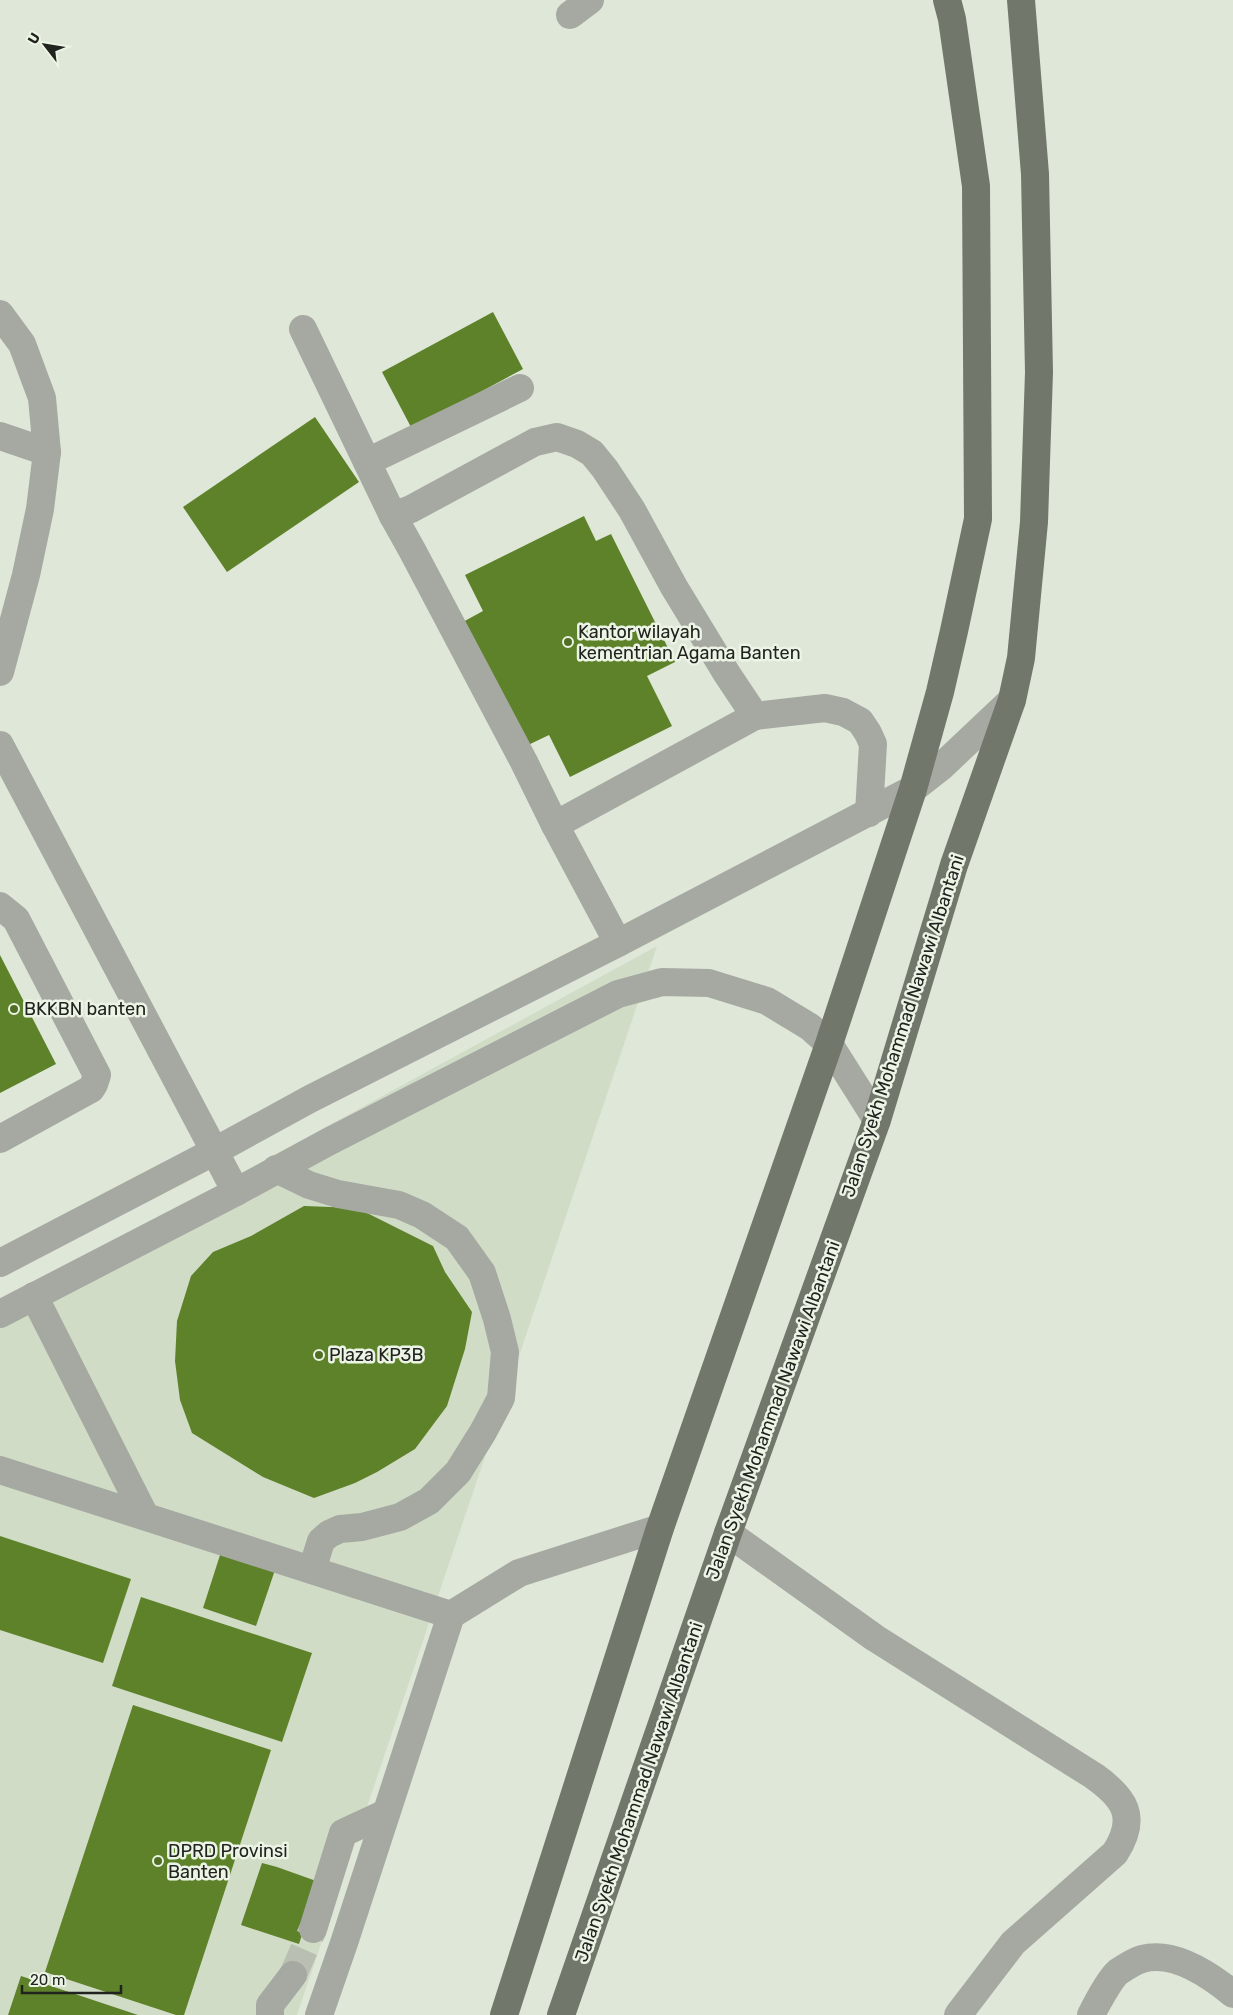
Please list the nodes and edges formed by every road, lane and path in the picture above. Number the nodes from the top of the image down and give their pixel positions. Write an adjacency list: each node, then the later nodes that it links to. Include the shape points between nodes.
1 (947, 0): 14 (main road, via 976,186 978,520 940,692)
2 (1021, 0): 11 (main road, Jalan Syekh Mohammad Nawawi Albantani, via 1035,174 1039,372 1034,522 1021,658)
3 (0, 314): 7 (street, via 22,344 42,398)
4 (303, 329): 8 (street)
5 (520, 388): 8 (street)
6 (0, 436): 7 (street)
7 (47, 452): 10 (street, via 28,566)
8 (366, 462): 9 (street)
9 (393, 516): 12 (street, via 535,442 557,437 577,444 592,453 632,510 674,587); 16 (street)
10 (0, 672)
11 (1012, 700): 14 (street); 20 (main road, Jalan Syekh Mohammad Nawawi Albantani, via 954,865)
12 (755, 716): 15 (street, via 825,708 843,712 860,721 873,744); 16 (street)
13 (0, 745): 22 (street)
14 (913, 789): 15 (street); 19 (main road)
15 (869, 813): 18 (street)
16 (555, 825): 18 (street)
17 (0, 906): 21 (street, via 16,919 96,1075 91,1089)
18 (618, 943): 22 (street, via 310,1099)
19 (829, 1044): 20 (street); 23 (street, via 810,1027 768,1001 709,983 662,982 618,994); 30 (main road)
20 (877, 1120): 31 (main road, Jalan Syekh Mohammad Nawawi Albantani)
21 (0, 1139)
22 (215, 1151): 24 (street); 25 (street)
23 (276, 1169): 24 (street); 32 (street, via 338,1194 399,1205 422,1215 457,1238 482,1273 505,1352 501,1398 458,1472 429,1501 400,1517 329,1534 321,1540)
24 (236, 1192): 26 (street)
25 (0, 1263)
26 (34, 1296): 27 (street); 29 (street)
27 (0, 1314)
28 (0, 1470): 29 (street)
29 (145, 1516): 32 (street)
30 (660, 1528): 33 (street, via 519,1573); 40 (main road)
31 (728, 1533): 41 (main road, Jalan Syekh Mohammad Nawawi Albantani); 42 (street, via 876,1638 1094,1776 1124,1803 1128,1826 1115,1853 1013,1943)
32 (312, 1570): 33 (street)
33 (451, 1616): 34 (street)
34 (386, 1813): 35 (street, via 342,1833); 39 (street)
35 (313, 1929)
36 (293, 1975): 38 (street, via 270,2005)
37 (1233, 1994): 43 (street, via 1215,1979 1192,1967 1164,1957 1141,1959 1116,1973)
38 (270, 2015)
39 (319, 2015)
40 (504, 2015)
41 (561, 2015)
42 (958, 2015)
43 (1091, 2015)

